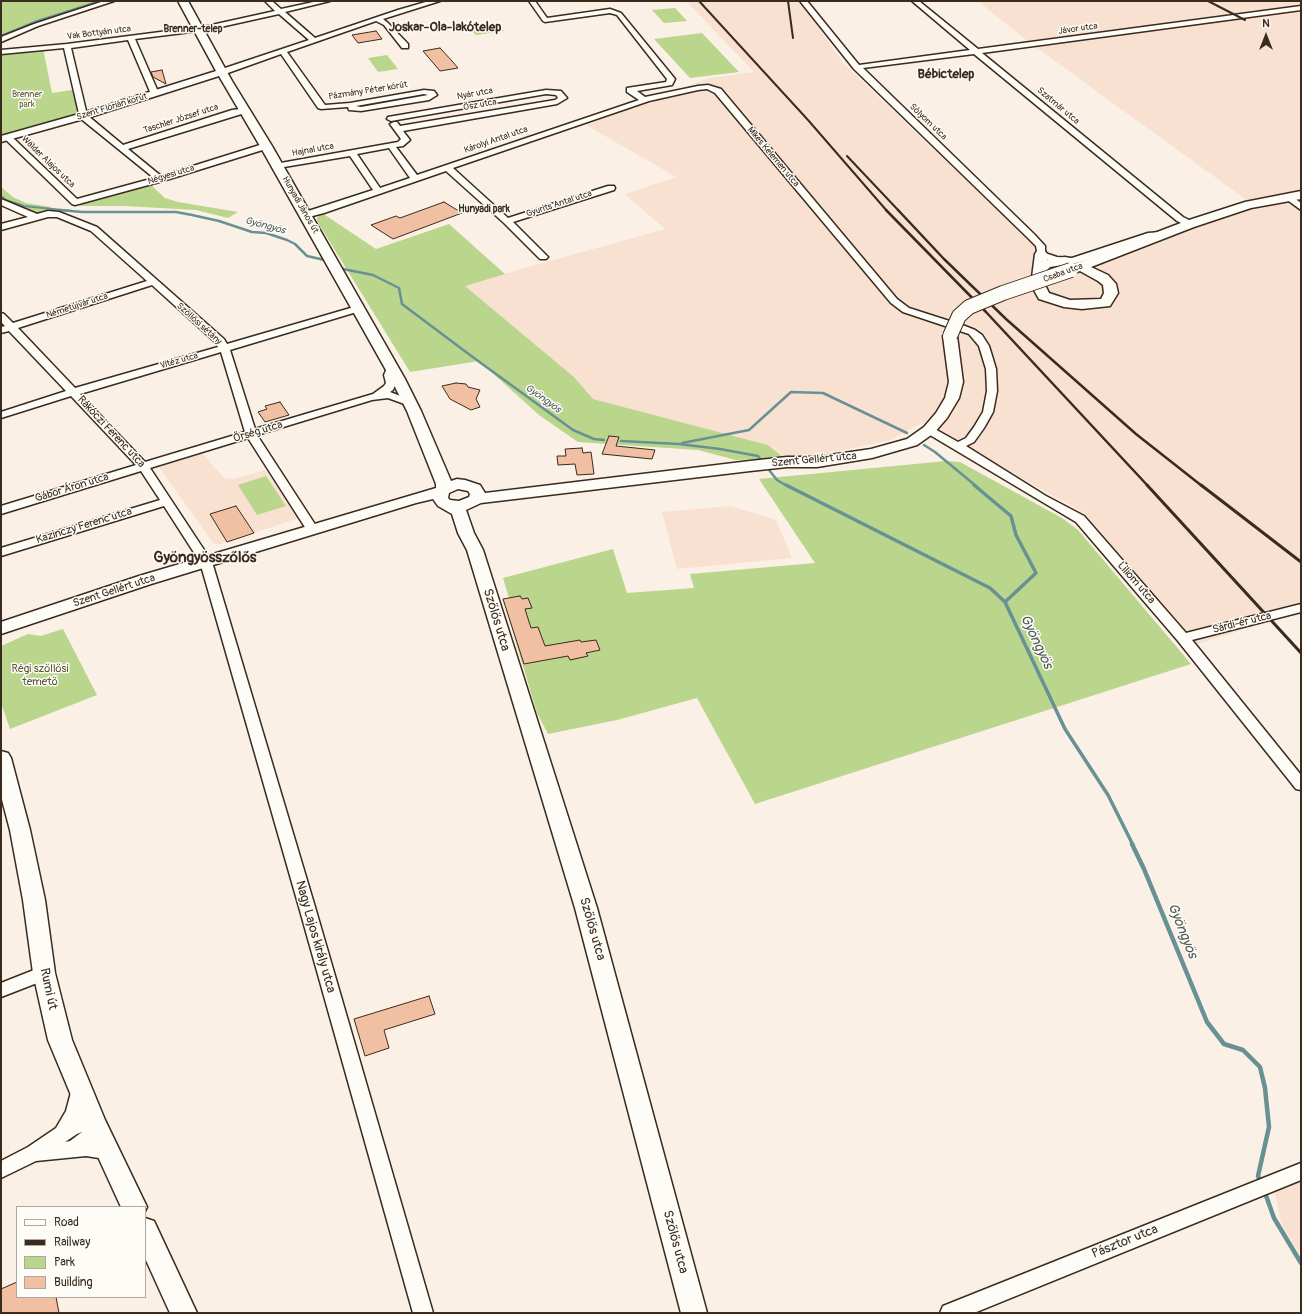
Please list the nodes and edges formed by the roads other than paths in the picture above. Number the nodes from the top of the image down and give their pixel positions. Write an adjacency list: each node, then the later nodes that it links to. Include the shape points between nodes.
1 (111, 1): 14 (street, via 36,25)
2 (184, 1): 12 (street, Hunyadi János út)
3 (268, 1): 10 (street)
4 (327, 1): 10 (street, Vak Bottyán utca)
5 (437, 1): 11 (street)
6 (532, 1): 26 (street, via 546,20 618,12 671,79 666,84 630,90)
7 (803, 1): 21 (street, Sólyom utca)
8 (915, 1): 20 (street, Szatmár utca)
9 (1301, 8): 20 (street, Jávor utca)
10 (280, 12): 12 (street, Vak Bottyán utca); 15 (street)
11 (377, 19): 15 (street); 17 (street, via 386,24)
12 (198, 29): 13 (street, Vak Bottyán utca); 22 (street, Hunyadi János út)
13 (131, 38): 16 (street, Vak Bottyán utca); 24 (street)
14 (1, 40)
15 (314, 41): 19 (street)
16 (67, 46): 18 (street, Vak Bottyán utca); 30 (street)
17 (405, 46)
18 (1, 52)
19 (283, 52): 22 (street); 27 (street, Pázmány Péter körút, via 321,106 328,108)
20 (977, 52): 21 (street, Jávor utca); 51 (street, Szatmár utca, via 1180,219)
21 (857, 67): 54 (street, Sólyom utca, via 1032,237 1040,246)
22 (222, 72): 24 (street, Szent Flórián körút); 29 (street, Hunyadi János út)
23 (694, 84): 26 (street, Károlyi Antal utca)
24 (155, 94): 30 (street, Szent Flórián körút)
25 (562, 96): 31 (street, Nyár utca, via 546,92); 32 (street, Ősz utca, via 562,100 557,102)
26 (644, 100): 39 (street, Károlyi Antal utca); 71 (street, Mikes Kelemen utca, via 698,88 718,90 894,301 906,310 962,328 978,336 991,369 992,391 988,412 980,428 970,440)
27 (350, 105): 28 (street, via 355,109); 28 (street, Pázmány Péter körút, via 424,92 433,96)
28 (380, 106): 31 (street, Hajnal utca)
29 (245, 110): 34 (street, Hunyadi János út); 36 (street, Taschler József utca)
30 (83, 116): 33 (street, Szent Flórián körút); 36 (street)
31 (391, 119): 32 (street, Hajnal utca)
32 (398, 129): 35 (street, Hajnal utca, via 406,140)
33 (4, 138): 46 (street, Wälder Alajos utca)
34 (266, 146): 38 (street, Hunyadi János út); 41 (street, Négyesi utca)
35 (391, 146): 37 (street, Hajnal utca); 40 (street)
36 (122, 148): 41 (street)
37 (352, 153): 38 (street, Hajnal utca); 43 (street)
38 (278, 166): 48 (street, Hunyadi János út)
39 (447, 167): 40 (street, Károlyi Antal utca); 50 (street)
40 (415, 178): 43 (street, Károlyi Antal utca)
41 (160, 179): 46 (street, Négyesi utca)
42 (611, 188): 50 (street, Gyurits Antal utca)
43 (378, 191): 48 (street, Károlyi Antal utca)
44 (1295, 196): 47 (street); 51 (street, Csaba utca, via 1249,205)
45 (1, 202): 49 (street)
46 (75, 202)
47 (1301, 207)
48 (305, 214): 59 (street, Hunyadi János út)
49 (35, 217): 52 (street); 58 (street, Szőllősi sétány, via 59,215 94,229)
50 (507, 221): 55 (street)
51 (1190, 224): 53 (street, Csaba utca)
52 (1, 227)
53 (1161, 235): 56 (street, Csaba utca); 56 (street, Csaba utca, via 1151,235 1073,261)
54 (1041, 254): 56 (street, Csaba utca); 57 (street)
55 (543, 257)
56 (1072, 266): 57 (street, via 1046,264); 57 (street, via 1103,278 1109,284 1111,293 1104,303 1069,304 1044,296 1038,285); 60 (street, Csaba utca, bridge)
57 (1040, 269)
58 (153, 282): 62 (street, Németújvár utca); 63 (street, Szőllősi sétány)
59 (357, 309): 63 (street, Vitéz utca); 64 (street, Hunyadi János út)
60 (964, 310): 69 (street, Szent Gellért utca, bridge, via 956,320 950,336 955,391 947,407)
61 (1, 316): 62 (street, Rákóczi Ferenc utca)
62 (6, 329): 65 (street, Rákóczi Ferenc utca)
63 (225, 348): 65 (street, Vitéz utca); 70 (street, Szőllősi sétány)
64 (392, 368): 66 (street, Őrség utca, via 389,388); 67 (street, Hunyadi János út)
65 (74, 392): 68 (street, Vitéz utca); 72 (street, Rákóczi Ferenc utca)
66 (371, 398): 67 (street, Őrség utca, via 389,395); 70 (street, Őrség utca)
67 (412, 407): 73 (street, Hunyadi János út, via 424,421 452,472); 74 (street, Hunyadi János út, via 444,484)
68 (1, 415)
69 (929, 430): 71 (street, Liliom utca); 73 (street, Szent Gellért utca, via 912,442 872,453 817,462 750,466 562,488)
70 (251, 434): 72 (street, Őrség utca); 77 (street, Szőllősi sétány)
71 (958, 446): 83 (street, Liliom utca, via 1080,519)
72 (144, 467): 75 (street, Rákóczi Ferenc utca); 76 (street, Gábor Áron utca)
73 (471, 494): 74 (street, Szent Gellért utca, via 457,506); 74 (street, via 452,486); 78 (street, Szőlős utca)
74 (444, 498): 77 (street, Szent Gellért utca, via 365,513); 78 (street, Szőlős utca, via 459,511)
75 (167, 500): 79 (street, Kazinczy Ferenc utca); 80 (street, Rákóczi Ferenc utca)
76 (1, 510)
77 (312, 528): 80 (street, Szent Gellért utca)
78 (475, 550): 100 (street, Szőlős utca, via 590,922)
79 (1, 552)
80 (206, 562): 82 (street, Szent Gellért utca); 99 (street, Nagy Lajos király utca)
81 (1301, 608): 83 (street, Sárdi-ér utca)
82 (1, 628)
83 (1183, 638): 85 (street, Liliom utca)
84 (1, 758): 86 (street, Rumi út, via 34,900)
85 (1301, 784)
86 (44, 973): 87 (street); 88 (street, Rumi út, via 60,1040)
87 (1, 990)
88 (79, 1088): 89 (street, Rumi út); 90 (street, via 78,1102)
89 (94, 1124): 90 (street, via 79,1124); 91 (street, via 88,1139); 93 (street, Rumi út)
90 (63, 1132): 92 (street)
91 (74, 1149): 92 (street); 93 (street, via 96,1149)
92 (34, 1154): 94 (street)
93 (112, 1158): 96 (street, Rumi út)
94 (1, 1170)
95 (1301, 1171): 101 (street, Pásztor utca)
96 (134, 1206)
97 (146, 1232): 98 (street)
98 (184, 1313)
99 (423, 1313)
100 (694, 1313)
101 (950, 1313)

